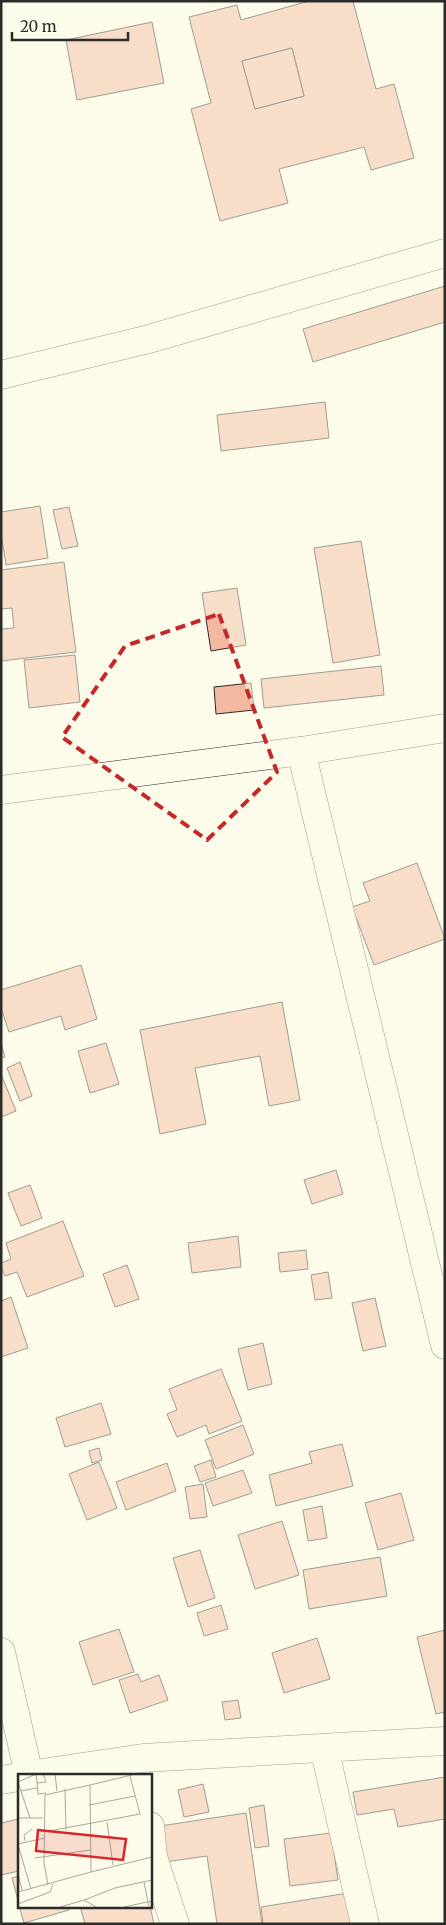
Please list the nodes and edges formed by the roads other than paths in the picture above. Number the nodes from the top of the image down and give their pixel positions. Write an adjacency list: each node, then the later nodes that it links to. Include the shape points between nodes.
1 (445, 253): 2 (street, via 149,339)
2 (1, 375)
3 (445, 728): 4 (street)
4 (301, 751): 5 (street); 6 (street)
5 (1, 790)
6 (445, 1345)
7 (1, 1652): 11 (street)
8 (445, 1741): 9 (street)
9 (324, 1748): 10 (street); 17 (street)
10 (144, 1766): 12 (street)
11 (28, 1774)
12 (41, 1774)
13 (18, 1777): 14 (street)
14 (1, 1780)
15 (151, 1836): 16 (street, via 153,1857)
16 (175, 1924)
17 (365, 1924)

